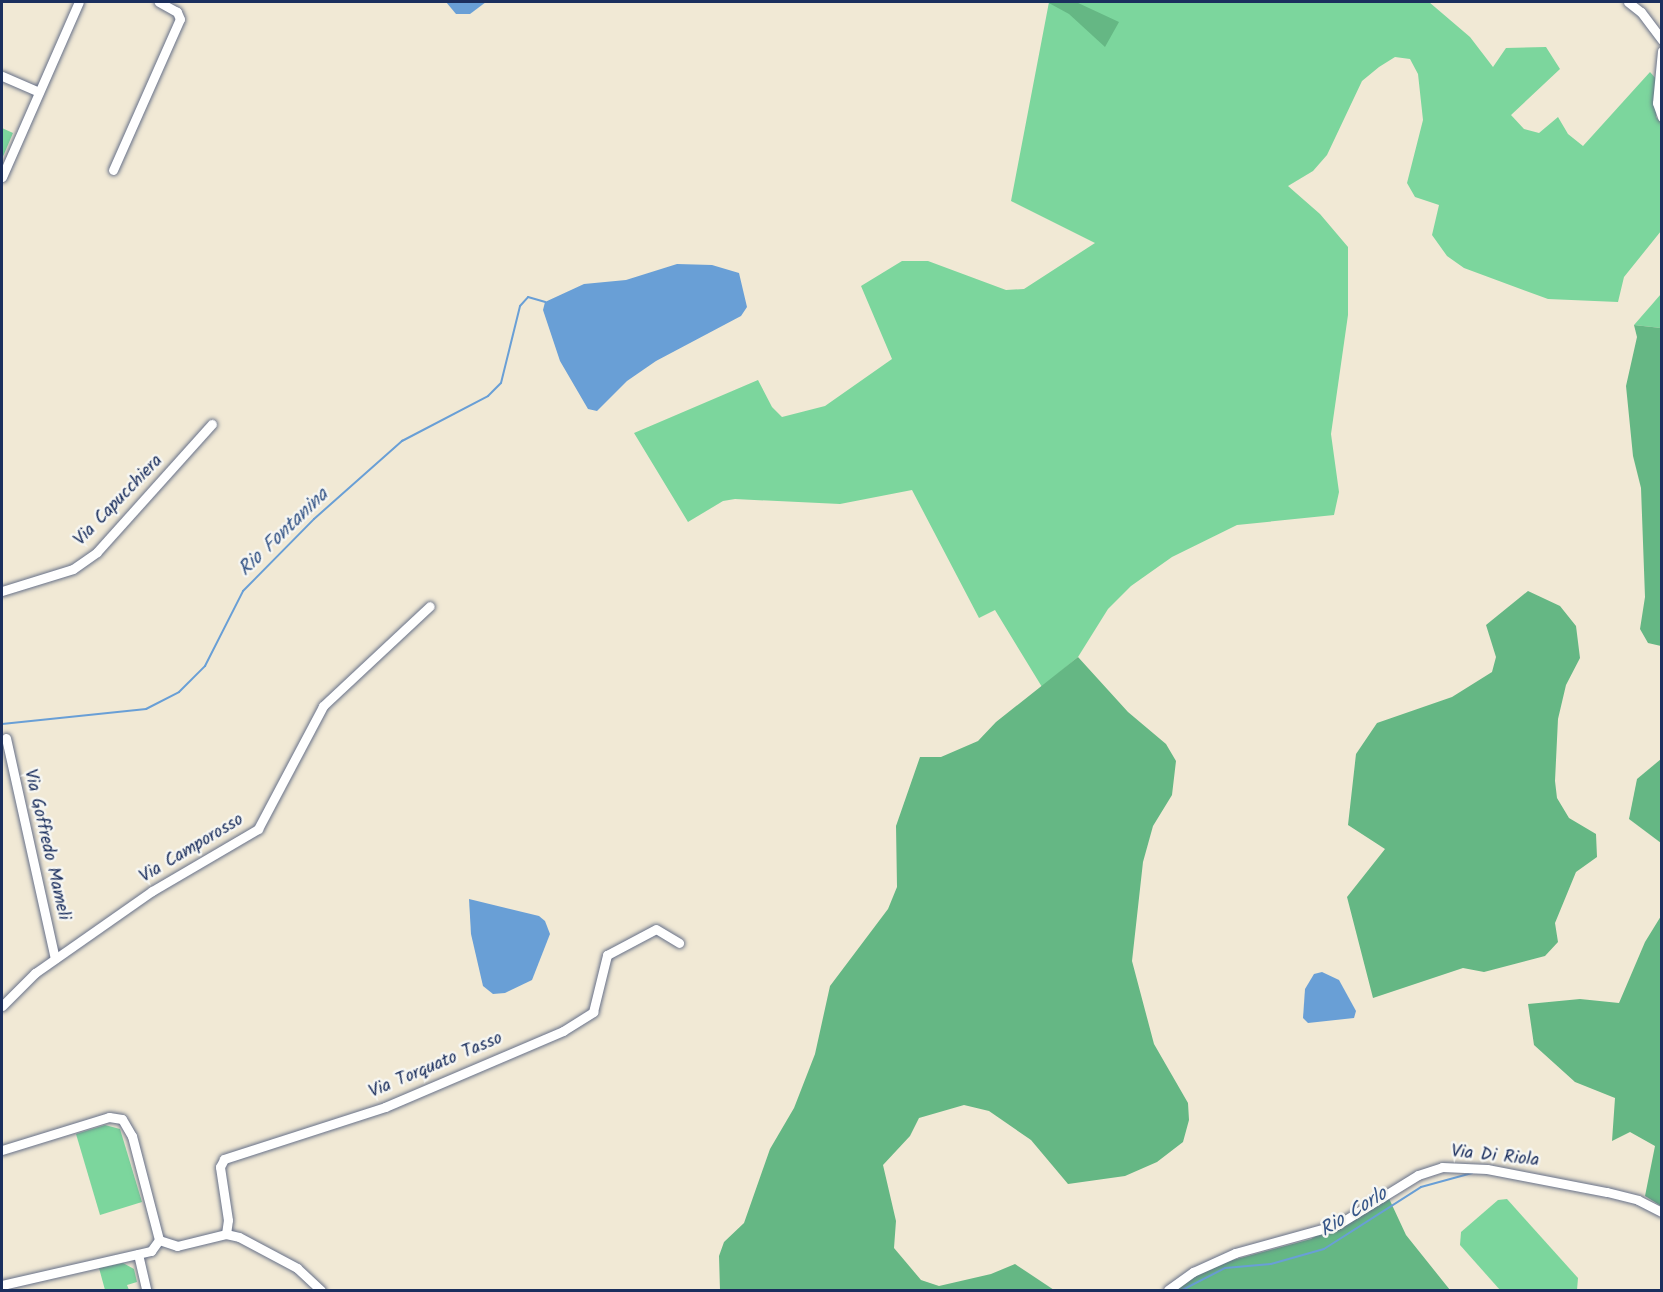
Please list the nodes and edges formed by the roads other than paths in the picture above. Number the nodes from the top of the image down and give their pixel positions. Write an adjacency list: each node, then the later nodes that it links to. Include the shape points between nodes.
1 (79, 2): 7 (street)
2 (159, 2): 9 (street, via 177,12 180,19)
3 (1628, 2): 4 (street, via 1641,12)
4 (1662, 40)
5 (1662, 51): 8 (street, via 1657,103)
6 (2, 76): 7 (street)
7 (39, 92): 10 (street)
8 (1662, 117)
9 (113, 170)
10 (2, 177)
11 (212, 424): 12 (street, Via Capucchiera, via 97,552 73,569)
12 (2, 591)
13 (430, 606): 16 (street, Via Camporosso, via 323,706 258,829 152,891)
14 (6, 738): 16 (street, Via Goffredo Mameli)
15 (679, 943): 20 (street, Via Torquato Tasso, via 656,929 607,955 593,1012 563,1032 386,1107 224,1159 220,1167 228,1220)
16 (55, 959): 17 (street, Via Camporosso)
17 (2, 1006)
18 (2, 1150): 21 (street, via 109,1118 122,1119 132,1136)
19 (1661, 1212): 26 (street, Via Di Riola, via 1638,1200 1607,1192 1487,1169 1442,1167 1418,1175 1337,1225 1235,1253 1193,1272)
20 (226, 1234): 21 (street, via 177,1246); 25 (street, via 249,1240 297,1268)
21 (159, 1240): 22 (street, via 151,1251)
22 (138, 1254): 23 (street); 24 (street)
23 (2, 1285)
24 (146, 1290)
25 (321, 1290)
26 (1168, 1290)

